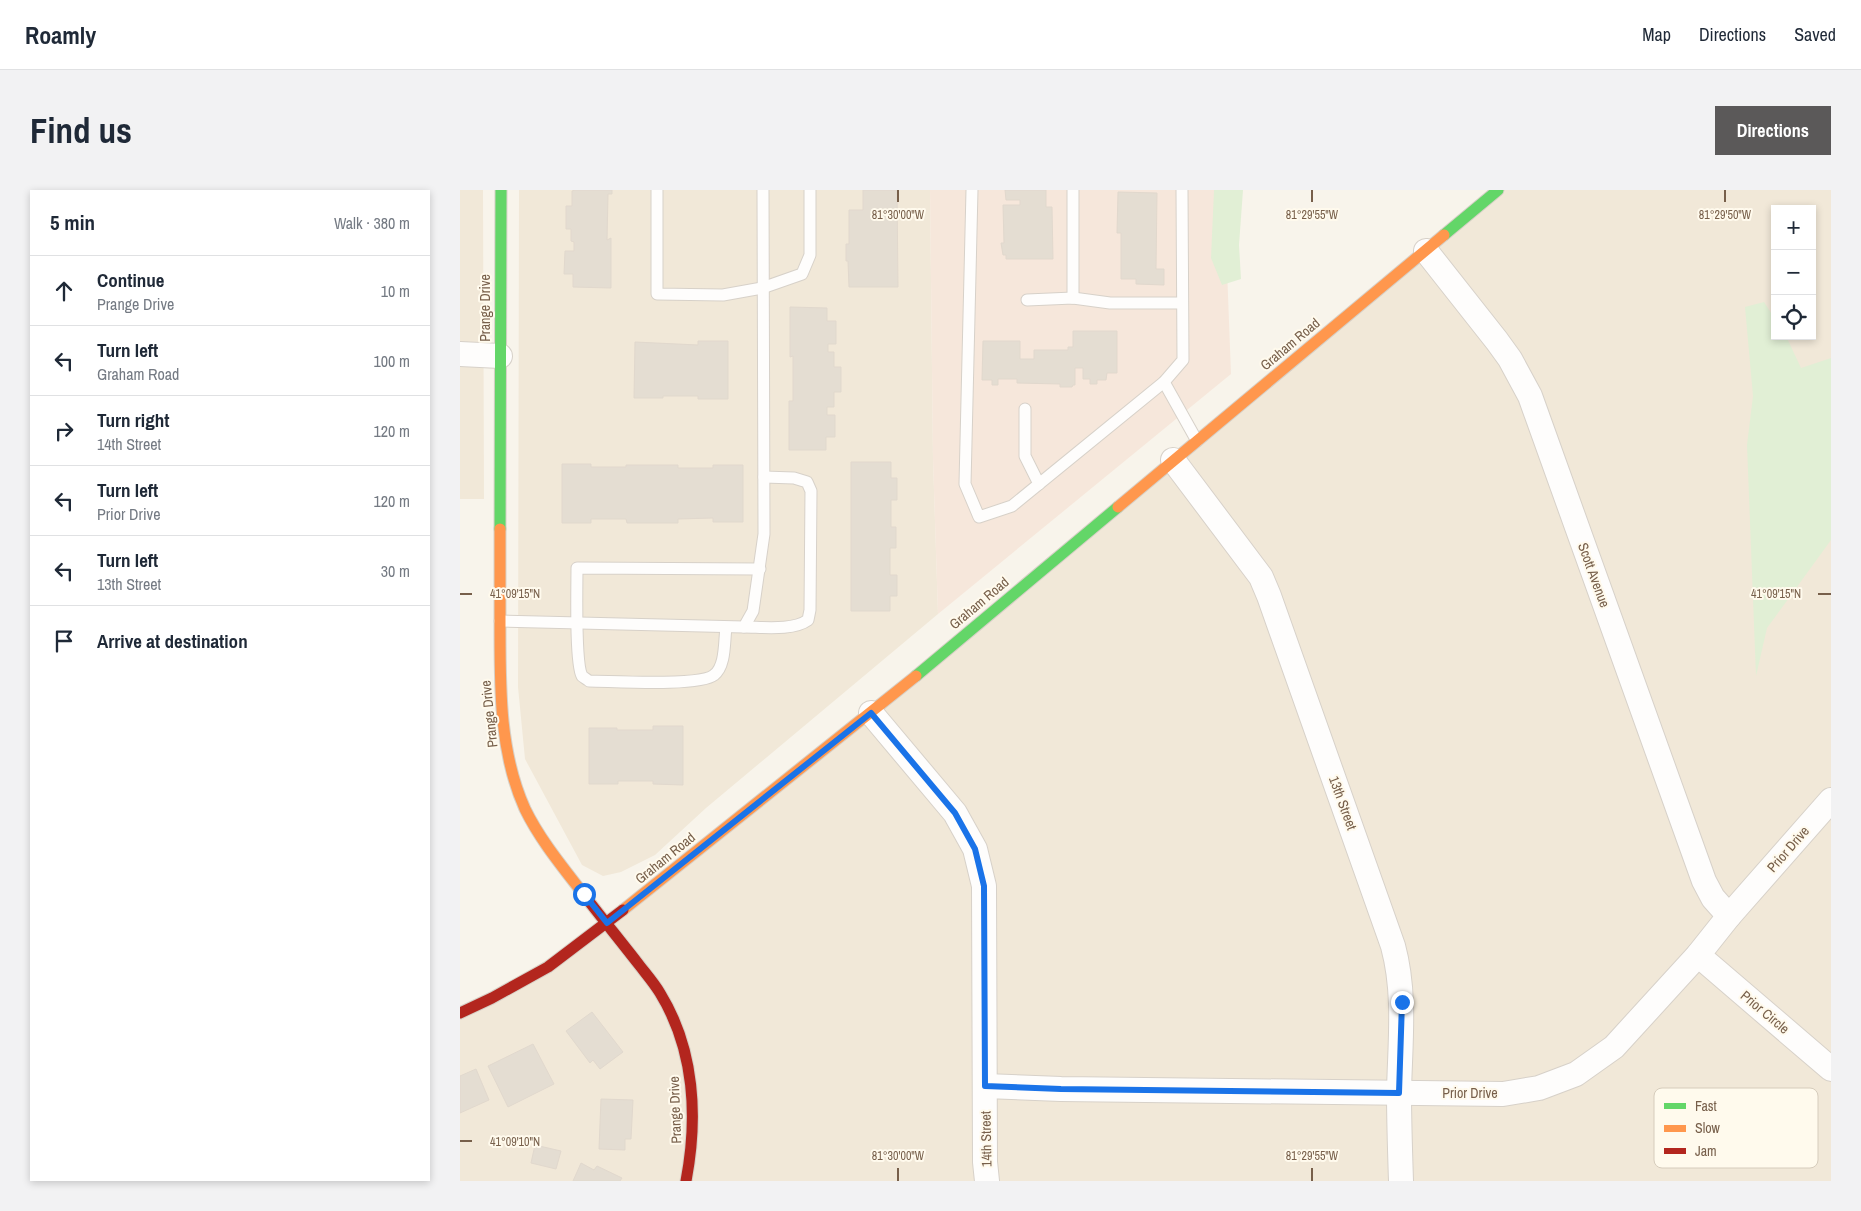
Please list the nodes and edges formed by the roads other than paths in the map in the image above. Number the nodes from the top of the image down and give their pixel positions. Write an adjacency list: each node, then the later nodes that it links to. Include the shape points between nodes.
1 (501, 190): 15 (main road, Prange Drive)
2 (657, 190): 10 (lane, via 657,294 723,295)
3 (763, 190): 10 (lane)
4 (810, 190): 10 (lane, via 810,255 802,274)
5 (972, 190): 21 (lane, via 965,484 979,517 1012,506)
6 (1073, 190): 11 (lane)
7 (1182, 190): 13 (lane)
8 (1498, 190): 9 (main road, Graham Road)
9 (1426, 252): 18 (main road, Graham Road); 29 (street, Scott Avenue, via 1497,340 1530,396 1704,881 1713,898)
10 (762, 288): 20 (lane)
11 (1073, 298): 12 (lane); 13 (lane, via 1110,304)
12 (1027, 300)
13 (1182, 303): 16 (lane, via 1182,360)
14 (460, 354): 15 (street)
15 (500, 356): 23 (main road, Prange Drive)
16 (1164, 382): 18 (lane); 21 (lane)
17 (1025, 410): 21 (lane, via 1025,456)
18 (1196, 441): 19 (main road, Graham Road)
19 (1173, 460): 27 (main road, Graham Road); 35 (street, 13th Street, via 1260,577 1342,799 1398,965 1402,1002)
20 (764, 477): 22 (lane); 25 (lane, via 794,478 807,482 811,491 810,610 808,620 794,627)
21 (1039, 484)
22 (760, 569): 24 (lane, via 577,568); 25 (lane, via 753,611)
23 (500, 621): 24 (lane); 30 (main road, Prange Drive, via 501,715 512,770 525,808 546,845)
24 (577, 624): 26 (lane); 26 (lane, via 580,666 588,681 705,680 715,675 721,664)
25 (744, 627): 26 (lane)
26 (726, 628)
27 (871, 713): 30 (main road, Graham Road); 34 (street, 14th Street, via 955,813 975,849 984,886)
28 (1831, 800): 29 (street, Prior Drive)
29 (1729, 916): 31 (street, Prior Drive)
30 (607, 923): 32 (main road, Graham Road, via 548,967); 36 (main road, Prange Drive, via 660,993 684,1048 693,1104 692,1154)
31 (1698, 955): 33 (street, Prior Circle); 35 (street, Prior Drive, via 1614,1047 1576,1074 1539,1088 1503,1094)
32 (460, 1013)
33 (1831, 1069)
34 (985, 1086): 35 (street, Prior Drive); 37 (street, 14th Street)
35 (1399, 1093): 38 (street, 13th Street)
36 (686, 1181)
37 (987, 1181)
38 (1401, 1181)

